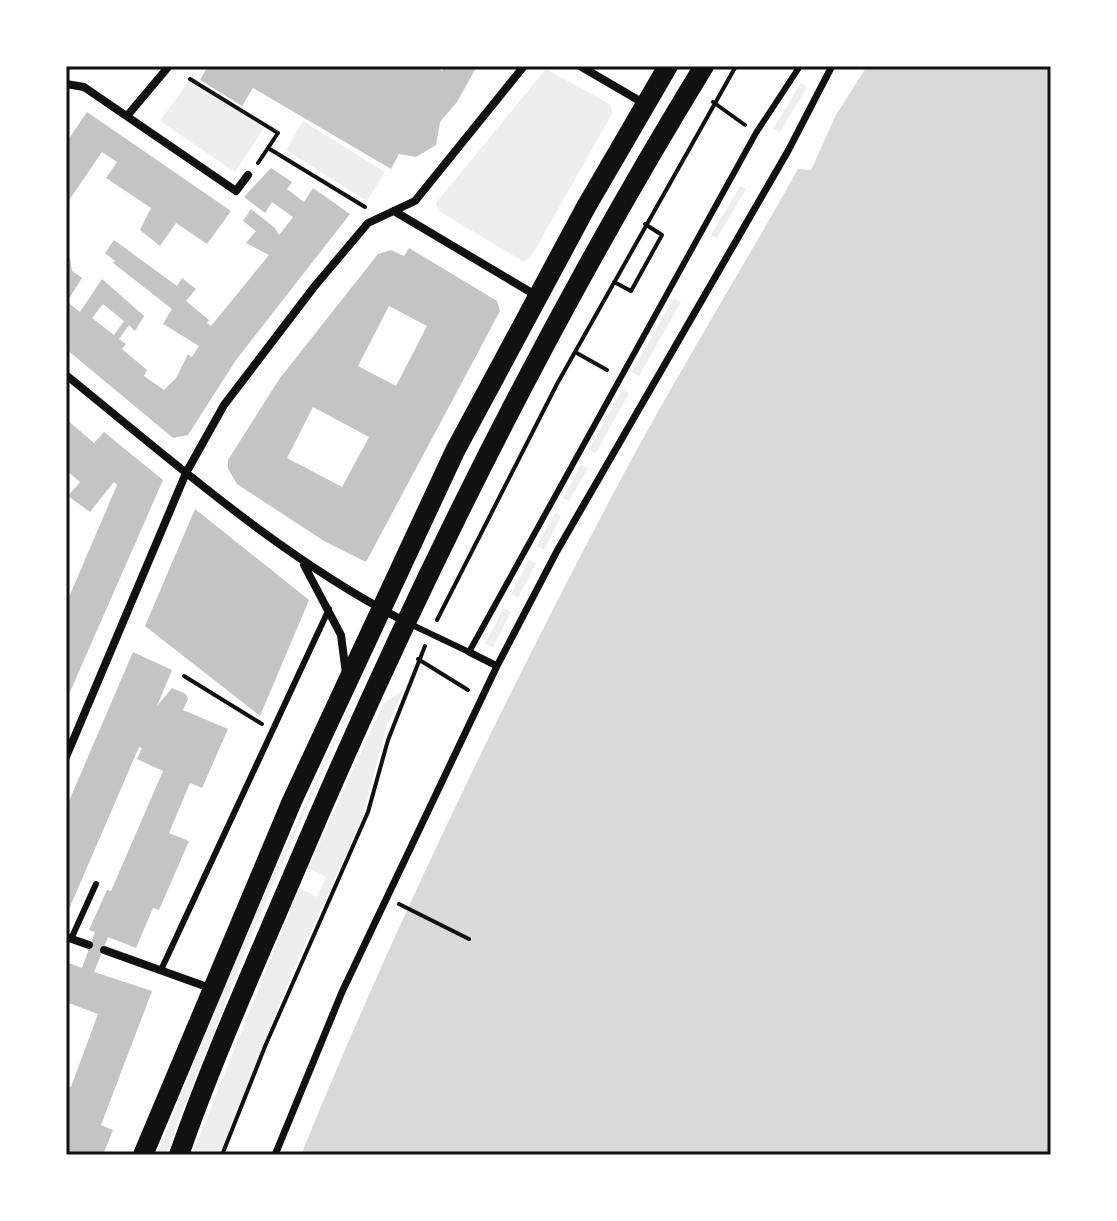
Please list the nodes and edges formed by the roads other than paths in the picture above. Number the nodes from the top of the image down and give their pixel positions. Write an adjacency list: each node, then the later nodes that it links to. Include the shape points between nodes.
1 (169, 66): 10 (street)
2 (524, 66): 12 (street, via 415,201)
3 (580, 66): 9 (street)
4 (668, 66): 9 (main road)
5 (704, 66): 19 (main road, via 551,332 477,471)
6 (800, 66): 20 (lane, via 756,133)
7 (832, 66): 21 (street)
8 (66, 84): 10 (street, via 84,87)
9 (646, 104): 13 (main road)
10 (127, 116): 11 (street, via 236,191)
11 (248, 175)
12 (394, 211): 13 (street); 15 (street, via 368,223 314,287 224,405)
13 (537, 296): 18 (main road, via 455,451)
14 (66, 375): 15 (street)
15 (186, 473): 16 (street); 23 (street)
16 (302, 561): 17 (street); 18 (street)
17 (329, 609): 22 (street, via 341,635); 28 (lane)
18 (381, 609): 19 (street); 22 (main road)
19 (406, 622): 20 (lane); 31 (main road, via 297,866)
20 (469, 652): 21 (street)
21 (497, 666): 32 (street, via 386,897)
22 (347, 685): 29 (main road)
23 (66, 757)
24 (96, 884): 25 (lane)
25 (68, 938): 26 (street)
26 (89, 945)
27 (104, 950): 28 (street)
28 (161, 970): 29 (street)
29 (210, 988): 30 (main road)
30 (143, 1155)
31 (179, 1155)
32 (275, 1155)

